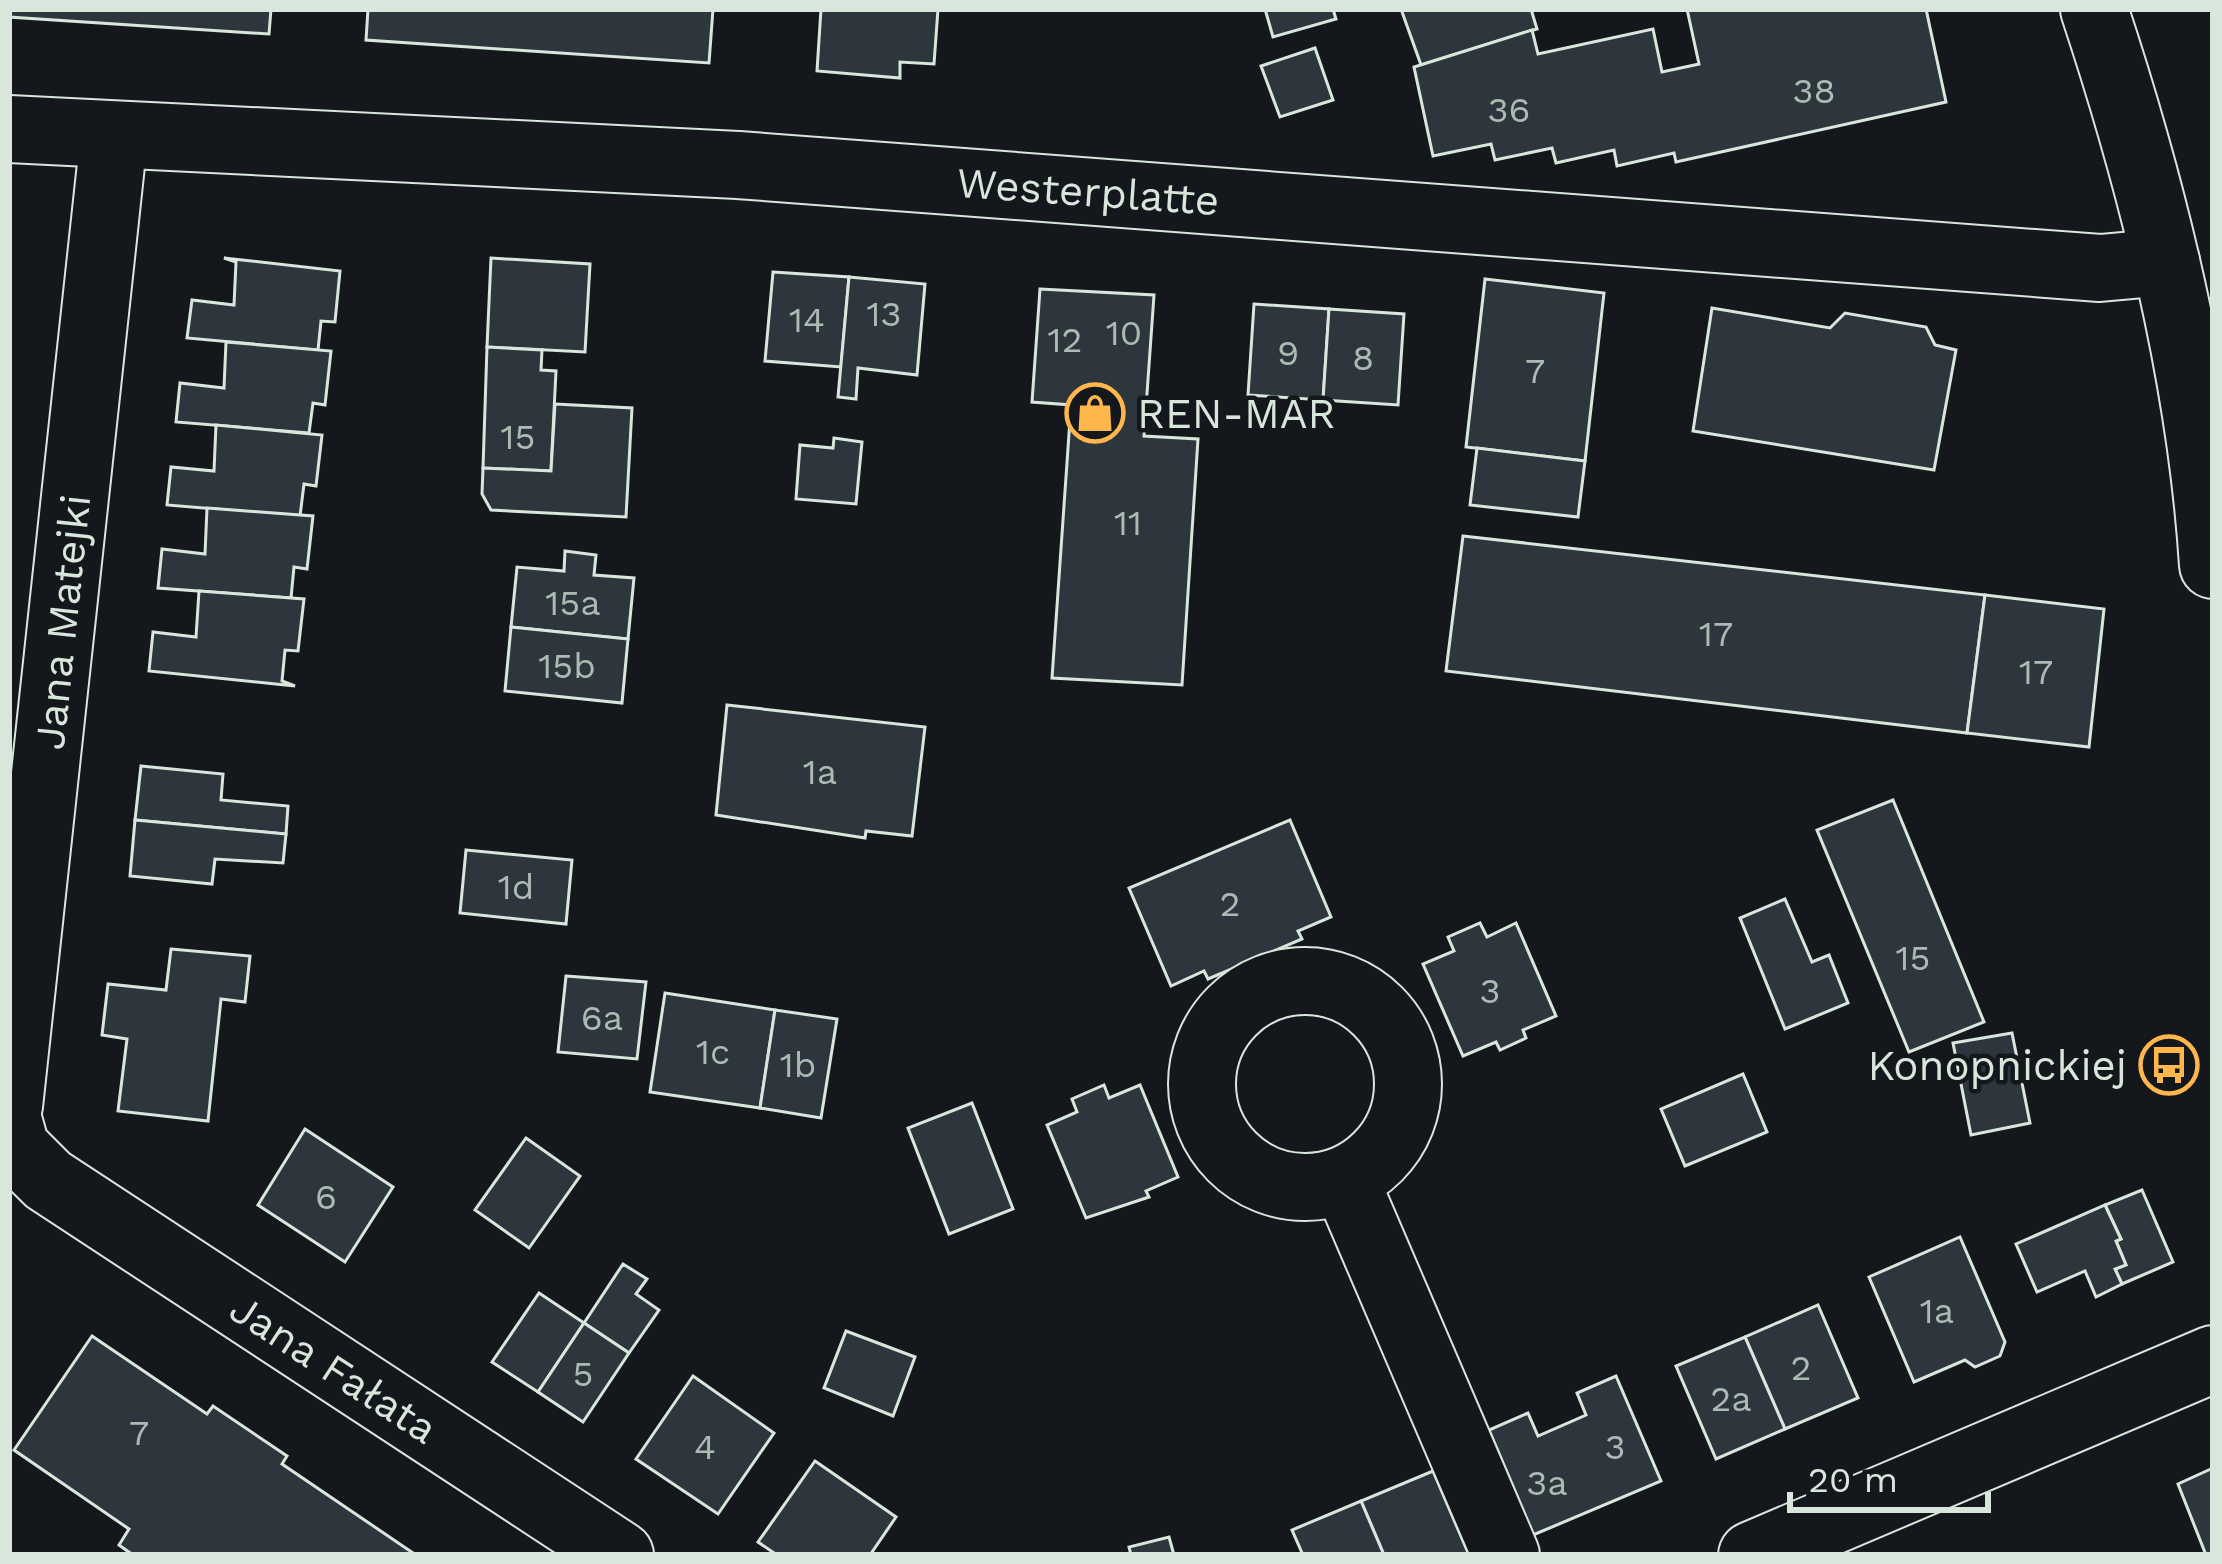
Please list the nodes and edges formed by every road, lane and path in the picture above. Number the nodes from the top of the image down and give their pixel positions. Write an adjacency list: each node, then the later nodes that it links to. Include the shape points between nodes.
1 (2093, 9): 4 (street)
2 (9, 129): 3 (street, Westerplatte)
3 (114, 136): 4 (street, Westerplatte, via 738,165 2100,268); 6 (street, Jana Matejki)
4 (2166, 262): 5 (street)
5 (2213, 566)
6 (9, 1106)
7 (9, 1123): 10 (street, Jana Fałata, via 16,1148 48,1180)
8 (1345, 1180): 11 (street)
9 (2213, 1359): 12 (street)
10 (620, 1555)
11 (1507, 1555)
12 (1752, 1555)

